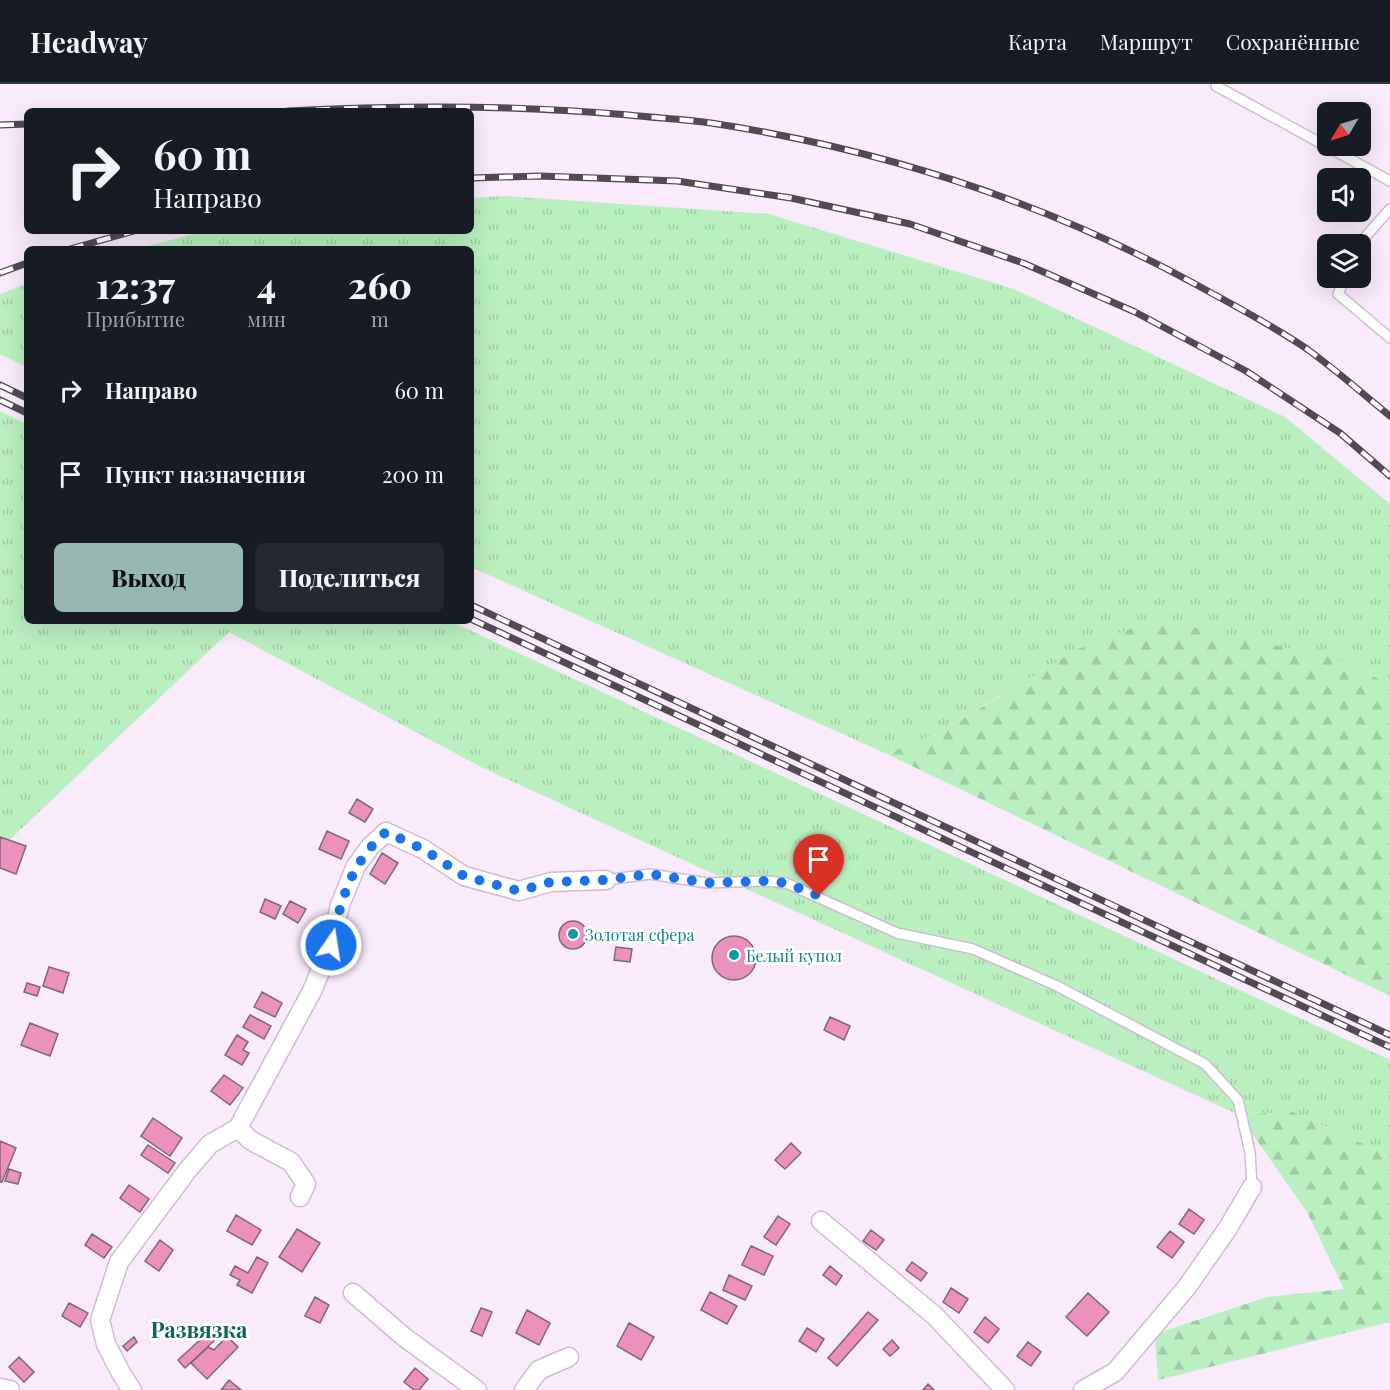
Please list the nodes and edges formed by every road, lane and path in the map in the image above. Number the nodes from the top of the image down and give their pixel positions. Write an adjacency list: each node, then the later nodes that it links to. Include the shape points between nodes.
1 (1216, 86): 2 (lane)
2 (1390, 181)
3 (1390, 209): 4 (lane)
4 (1368, 234)
5 (1341, 288): 6 (lane, via 1338,294)
6 (1390, 338)
7 (606, 880): 8 (street, via 551,882 519,891 464,876 423,849 386,832 356,866 312,991); 9 (lane, via 650,874 707,883 786,883 897,933 973,949 1057,986 1205,1064 1238,1100 1250,1152)
8 (238, 1128): 10 (street, via 250,1140 291,1162 306,1184); 17 (street, via 210,1144 119,1262 100,1320 106,1344)
9 (1252, 1187): 20 (street, via 1187,1287 1115,1372)
10 (300, 1197)
11 (821, 1221): 19 (street, via 935,1316)
12 (353, 1293): 14 (street)
13 (569, 1357): 18 (street, via 538,1370)
14 (467, 1387)
15 (0, 1388): 16 (street)
16 (10, 1390)
17 (132, 1390)
18 (524, 1390)
19 (1005, 1390)
20 (1083, 1390)

